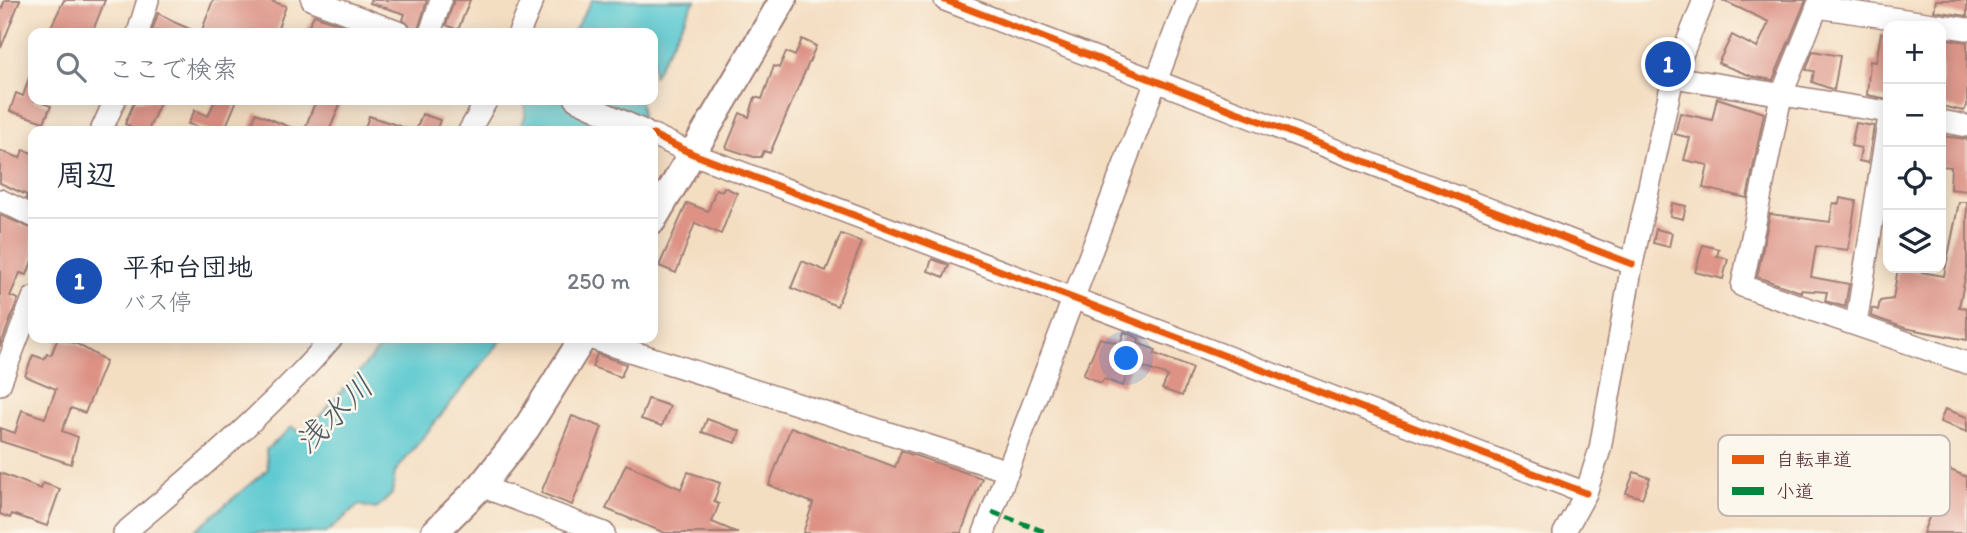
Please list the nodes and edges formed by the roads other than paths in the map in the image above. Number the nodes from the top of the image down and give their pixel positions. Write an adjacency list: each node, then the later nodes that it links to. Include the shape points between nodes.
1 (148, 0): 10 (street)
2 (313, 0): 11 (street)
3 (441, 0): 12 (street)
4 (533, 0): 13 (street)
5 (783, 0): 29 (main road)
6 (945, 0): 16 (street)
7 (1187, 0): 16 (street)
8 (1704, 0): 15 (street)
9 (1819, 4): 14 (street); 17 (street)
10 (140, 28)
11 (388, 28)
12 (432, 28)
13 (521, 28)
14 (1967, 29)
15 (1673, 77): 17 (street); 33 (street)
16 (1158, 82): 33 (street); 34 (street)
17 (1781, 96): 21 (street); 36 (street, via 1742,286)
18 (114, 105): 24 (street)
19 (484, 105): 25 (street)
20 (587, 105): 26 (street)
21 (1883, 111)
22 (1946, 122): 23 (street)
23 (1967, 125)
24 (104, 126)
25 (472, 126)
26 (633, 126)
27 (660, 139): 29 (street)
28 (1884, 147): 36 (street)
29 (692, 155): 31 (main road); 34 (street)
30 (0, 200): 32 (street)
31 (658, 212)
32 (28, 214)
33 (1632, 264): 44 (street, via 1600,449)
34 (1073, 300): 42 (street); 44 (street)
35 (28, 311): 41 (street)
36 (1856, 324): 40 (street)
37 (328, 343): 45 (street, via 231,440)
38 (580, 343): 43 (main road, via 527,429)
39 (605, 343): 42 (street)
40 (1967, 363)
41 (0, 384)
42 (1008, 471): 48 (street)
43 (481, 486): 46 (main road); 47 (street)
44 (1586, 493): 49 (street)
45 (124, 533)
46 (434, 533)
47 (604, 533)
48 (984, 533)
49 (1564, 533)

